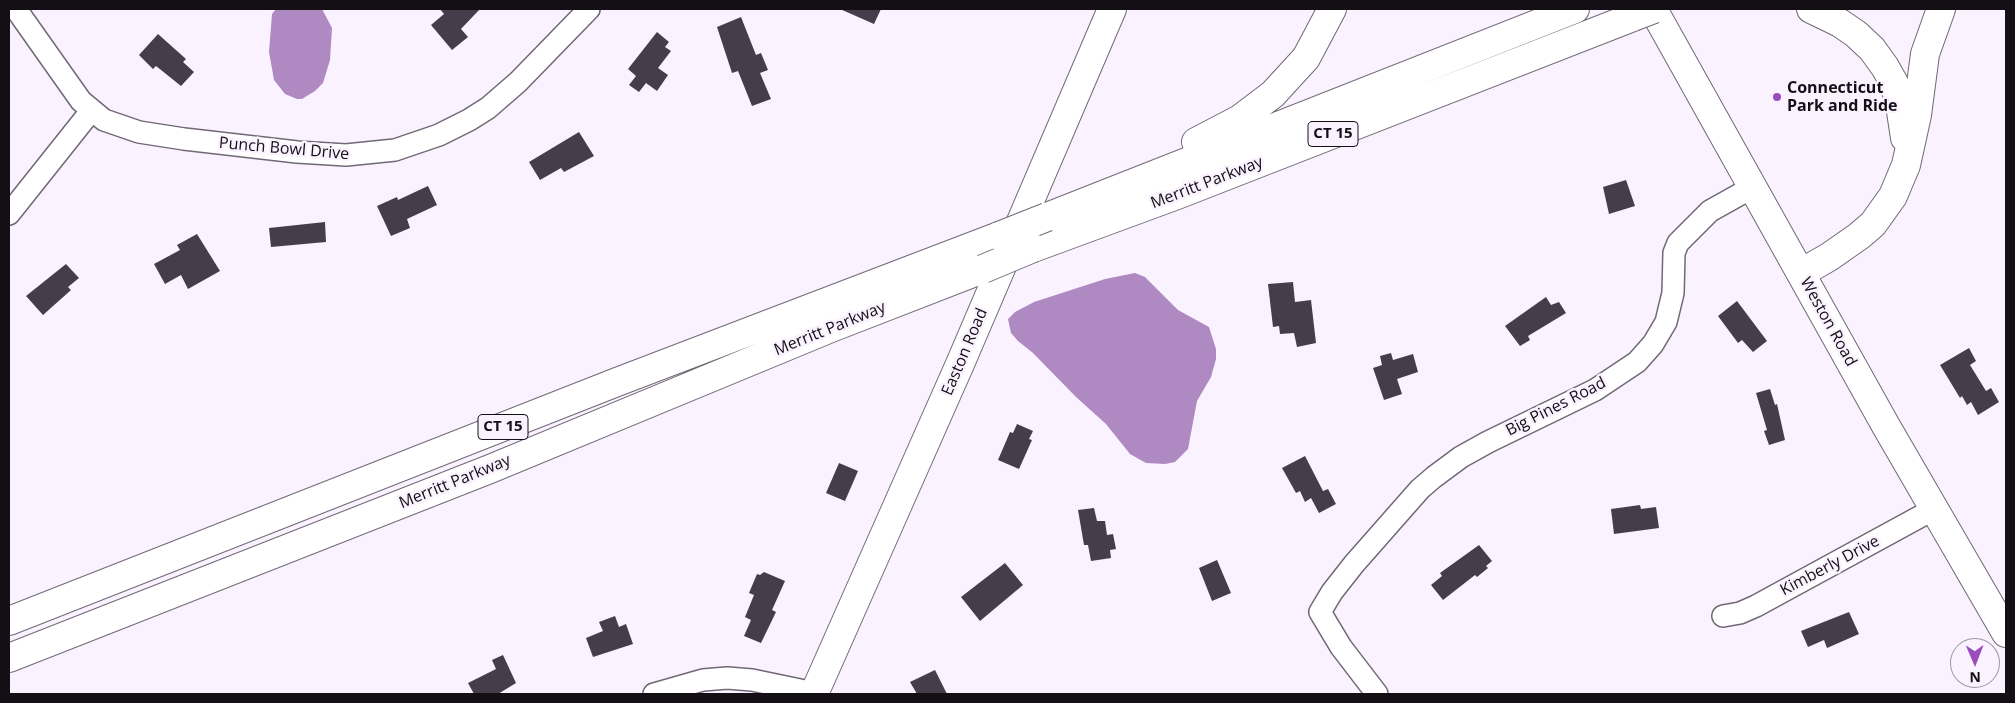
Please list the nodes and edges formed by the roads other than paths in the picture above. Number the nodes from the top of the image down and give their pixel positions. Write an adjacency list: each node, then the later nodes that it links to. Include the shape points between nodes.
1 (16, 9): 9 (street, Punch Bowl Drive)
2 (589, 9): 9 (street, Punch Bowl Drive, via 488,108 439,135 396,150 328,155 184,139 126,129)
3 (1112, 9): 21 (main road, Easton Road)
4 (1332, 9): 13 (main road, via 1306,58 1259,106 1184,149)
5 (1575, 9): 13 (main road, Merritt Parkway / CT 15)
6 (1811, 9): 10 (main road, via 1856,34 1885,67 1900,105)
7 (1940, 9): 10 (main road, via 1925,54)
8 (1646, 12): 11 (main road, Weston Road); 19 (main road, Merritt Parkway / CT 15, bridge, via 1032,248 490,469)
9 (91, 112): 12 (street)
10 (1908, 153): 14 (main road, via 1901,180 1874,224 1845,247)
11 (1753, 187): 14 (main road, Weston Road); 22 (street, Big Pines Road, via 1710,211 1678,242 1674,252 1673,293 1666,322 1637,362 1595,390 1461,457 1420,489 1354,564 1320,612 1341,647)
12 (9, 214)
13 (1047, 217): 17 (main road, Merritt Parkway / CT 15, bridge)
14 (1801, 273): 15 (main road, Weston Road)
15 (1934, 509): 16 (street, Kimberly Drive, via 1756,606 1740,614); 18 (main road, Weston Road)
16 (1723, 616)
17 (9, 621)
18 (2006, 633)
19 (9, 658)
20 (654, 694): 21 (street, via 695,682 727,678)
21 (816, 694)
22 (1377, 694)

